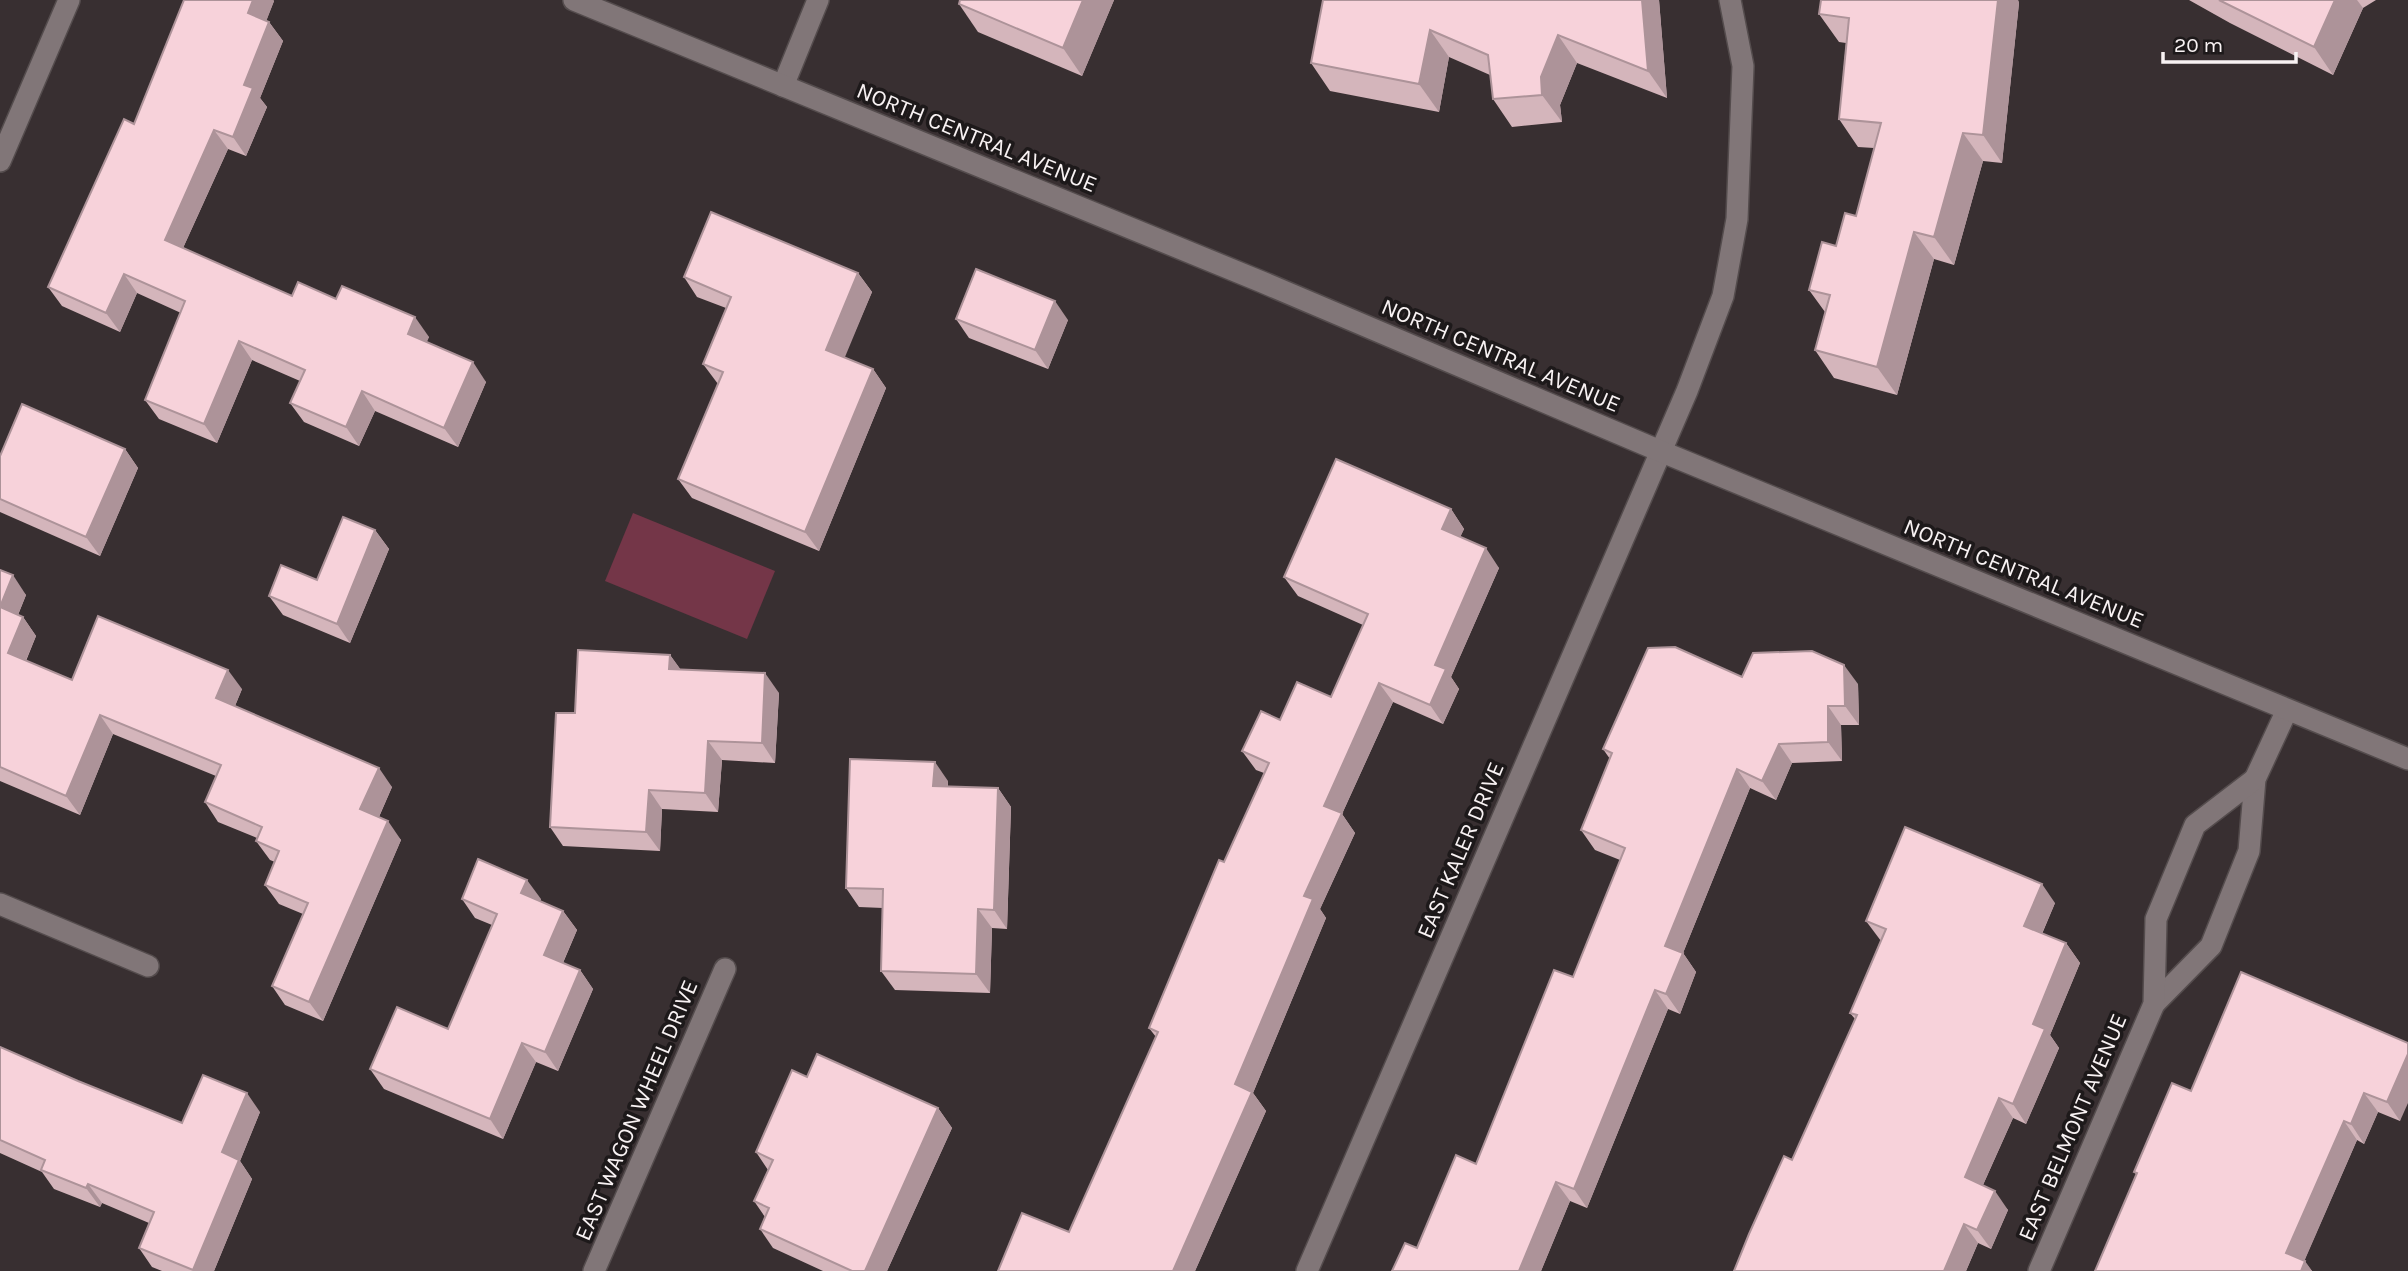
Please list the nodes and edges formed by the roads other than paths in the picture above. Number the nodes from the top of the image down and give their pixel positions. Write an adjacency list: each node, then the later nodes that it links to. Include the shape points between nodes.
1 (69, 0): 6 (street)
2 (573, 0): 5 (street, NORTH CENTRAL AVENUE)
3 (818, 0): 5 (street)
4 (1730, 0): 7 (street, EAST KALER DRIVE, via 1742,66 1737,219 1723,296)
5 (783, 86): 7 (street, NORTH CENTRAL AVENUE, via 1297,296)
6 (0, 161)
7 (1660, 451): 8 (street, NORTH CENTRAL AVENUE); 16 (street, EAST KALER DRIVE)
8 (2287, 710): 9 (street, NORTH CENTRAL AVENUE); 10 (street, EAST BELMONT AVENUE)
9 (2408, 759)
10 (2255, 779): 14 (street, EAST BELMONT AVENUE, via 2249,851 2211,946); 14 (street, EAST BELMONT AVENUE, via 2195,825 2156,919)
11 (0, 905): 12 (street)
12 (148, 967)
13 (725, 969): 15 (street, EAST WAGON WHEEL DRIVE)
14 (2154, 1003): 17 (street, EAST BELMONT AVENUE)
15 (594, 1271)
16 (1307, 1271)
17 (2039, 1271)

